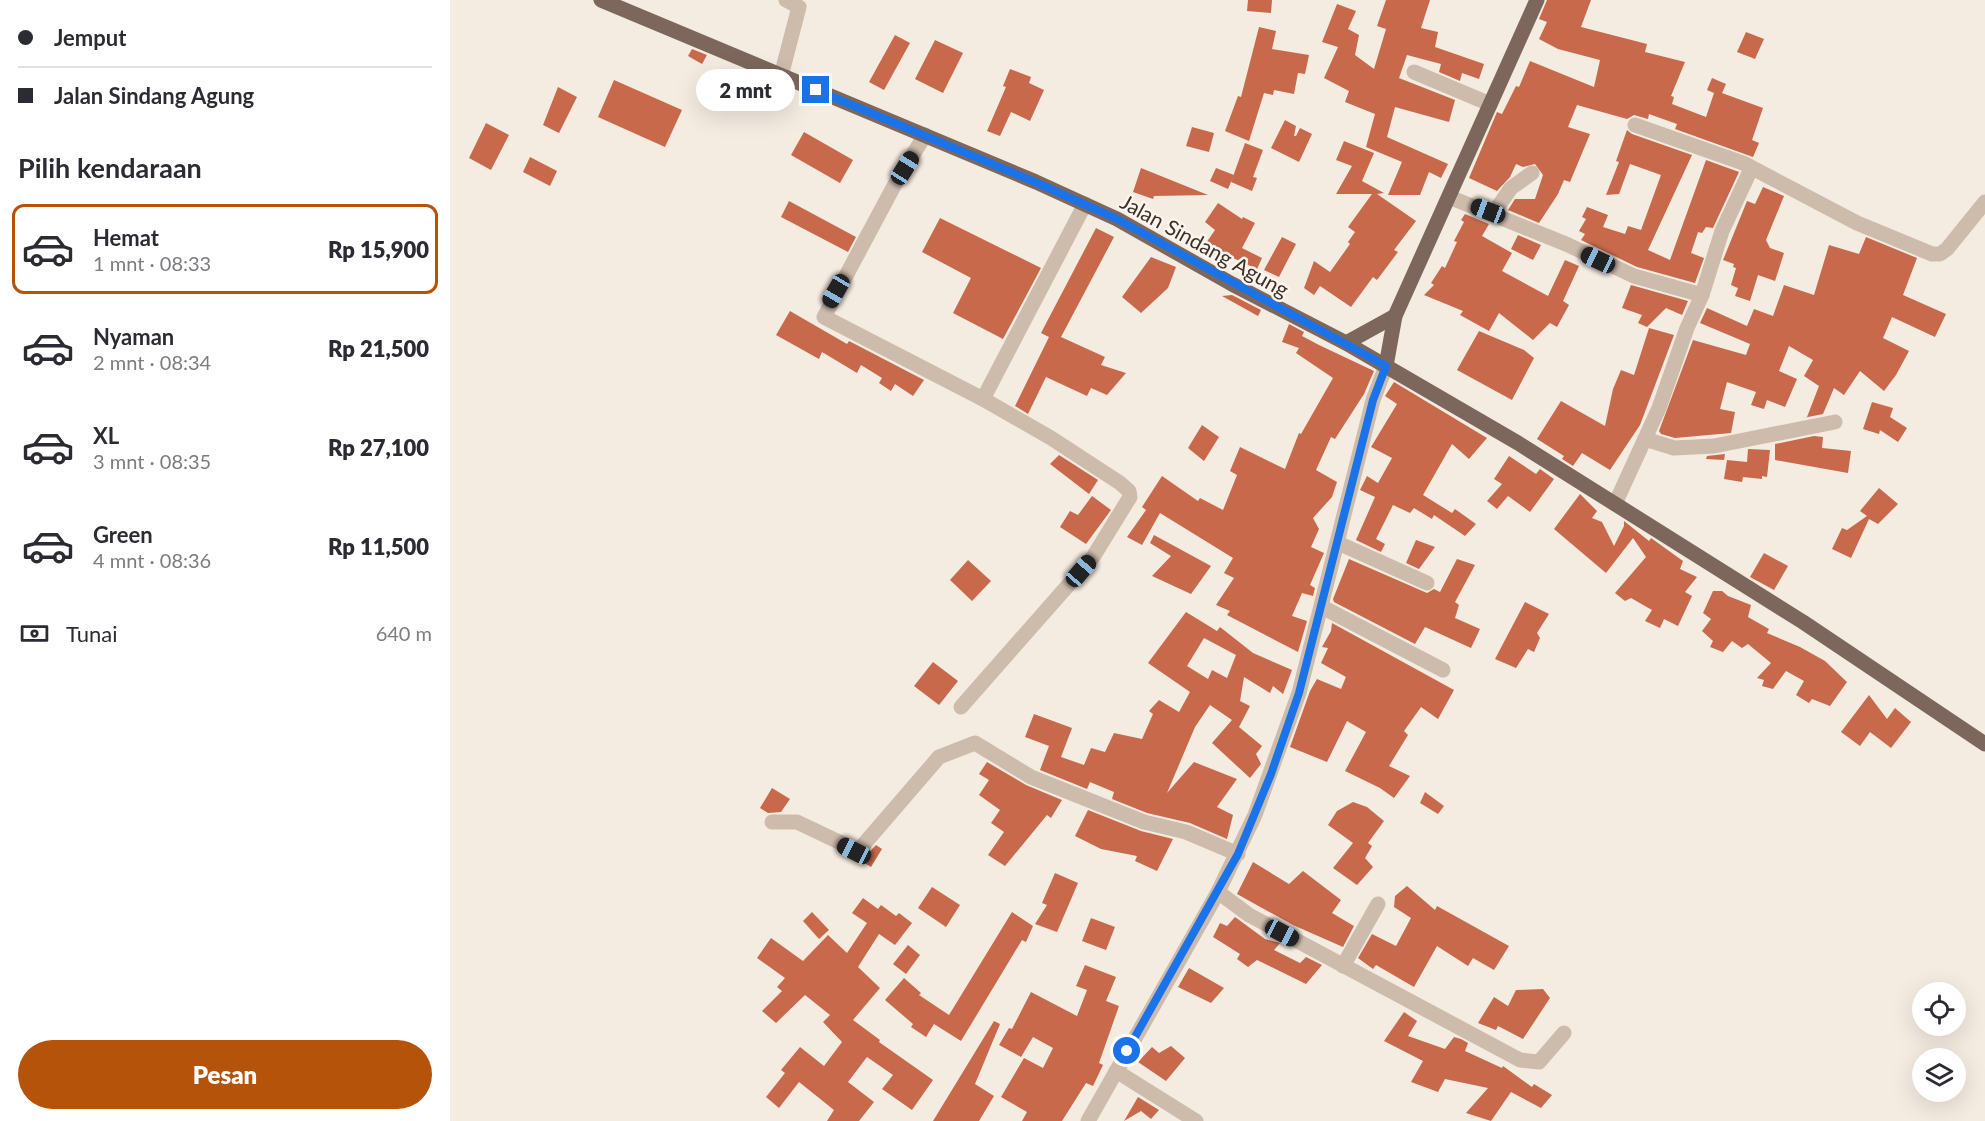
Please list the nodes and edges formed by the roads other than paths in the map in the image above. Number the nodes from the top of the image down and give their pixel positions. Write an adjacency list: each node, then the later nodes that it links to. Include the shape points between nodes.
1 (601, 0): 5 (main road, Jalan Sindang Agung)
2 (786, 0): 5 (street, via 799,6)
3 (1537, 0): 6 (main road)
4 (1414, 72): 6 (street)
5 (781, 76): 8 (main road, Jalan Sindang Agung)
6 (1490, 104): 11 (main road)
7 (1635, 125): 9 (street, via 1743,163)
8 (925, 135): 13 (main road, Jalan Sindang Agung); 19 (street, via 824,316)
9 (1750, 169): 12 (street, via 1857,223 1932,254 1947,249); 15 (street, via 1722,231)
10 (1532, 173): 14 (street, via 1511,188)
11 (1449, 197): 14 (street); 16 (main road)
12 (1985, 202)
13 (1085, 204): 17 (main road, Jalan Sindang Agung); 19 (street)
14 (1493, 214): 15 (street, via 1634,276)
15 (1702, 295): 21 (street)
16 (1395, 316): 17 (main road); 18 (main road)
17 (1346, 343): 18 (main road, Jalan Sindang Agung)
18 (1386, 366): 22 (main road, Jalan Sindang Agung); 23 (street, via 1373,400)
19 (983, 399): 27 (street, via 1120,483 1130,497 1094,556)
20 (1835, 422): 21 (street, via 1714,446 1674,448)
21 (1645, 439): 22 (street)
22 (1615, 504): 28 (main road, Jalan Sindang Agung, via 1803,622)
23 (1338, 543): 24 (street); 25 (street)
24 (1426, 583)
25 (1322, 607): 26 (street); 30 (street, via 1278,754)
26 (1443, 670)
27 (962, 707)
28 (1985, 744)
29 (771, 822): 30 (street, via 797,822 858,851 939,757 975,743 1030,777)
30 (1238, 854): 31 (street)
31 (1218, 892): 33 (street, via 1249,915); 35 (street)
32 (1378, 904): 33 (street)
33 (1343, 966): 34 (street, via 1520,1060 1539,1062)
34 (1564, 1033)
35 (1116, 1071): 36 (street); 37 (street)
36 (1194, 1120)
37 (1088, 1121)

